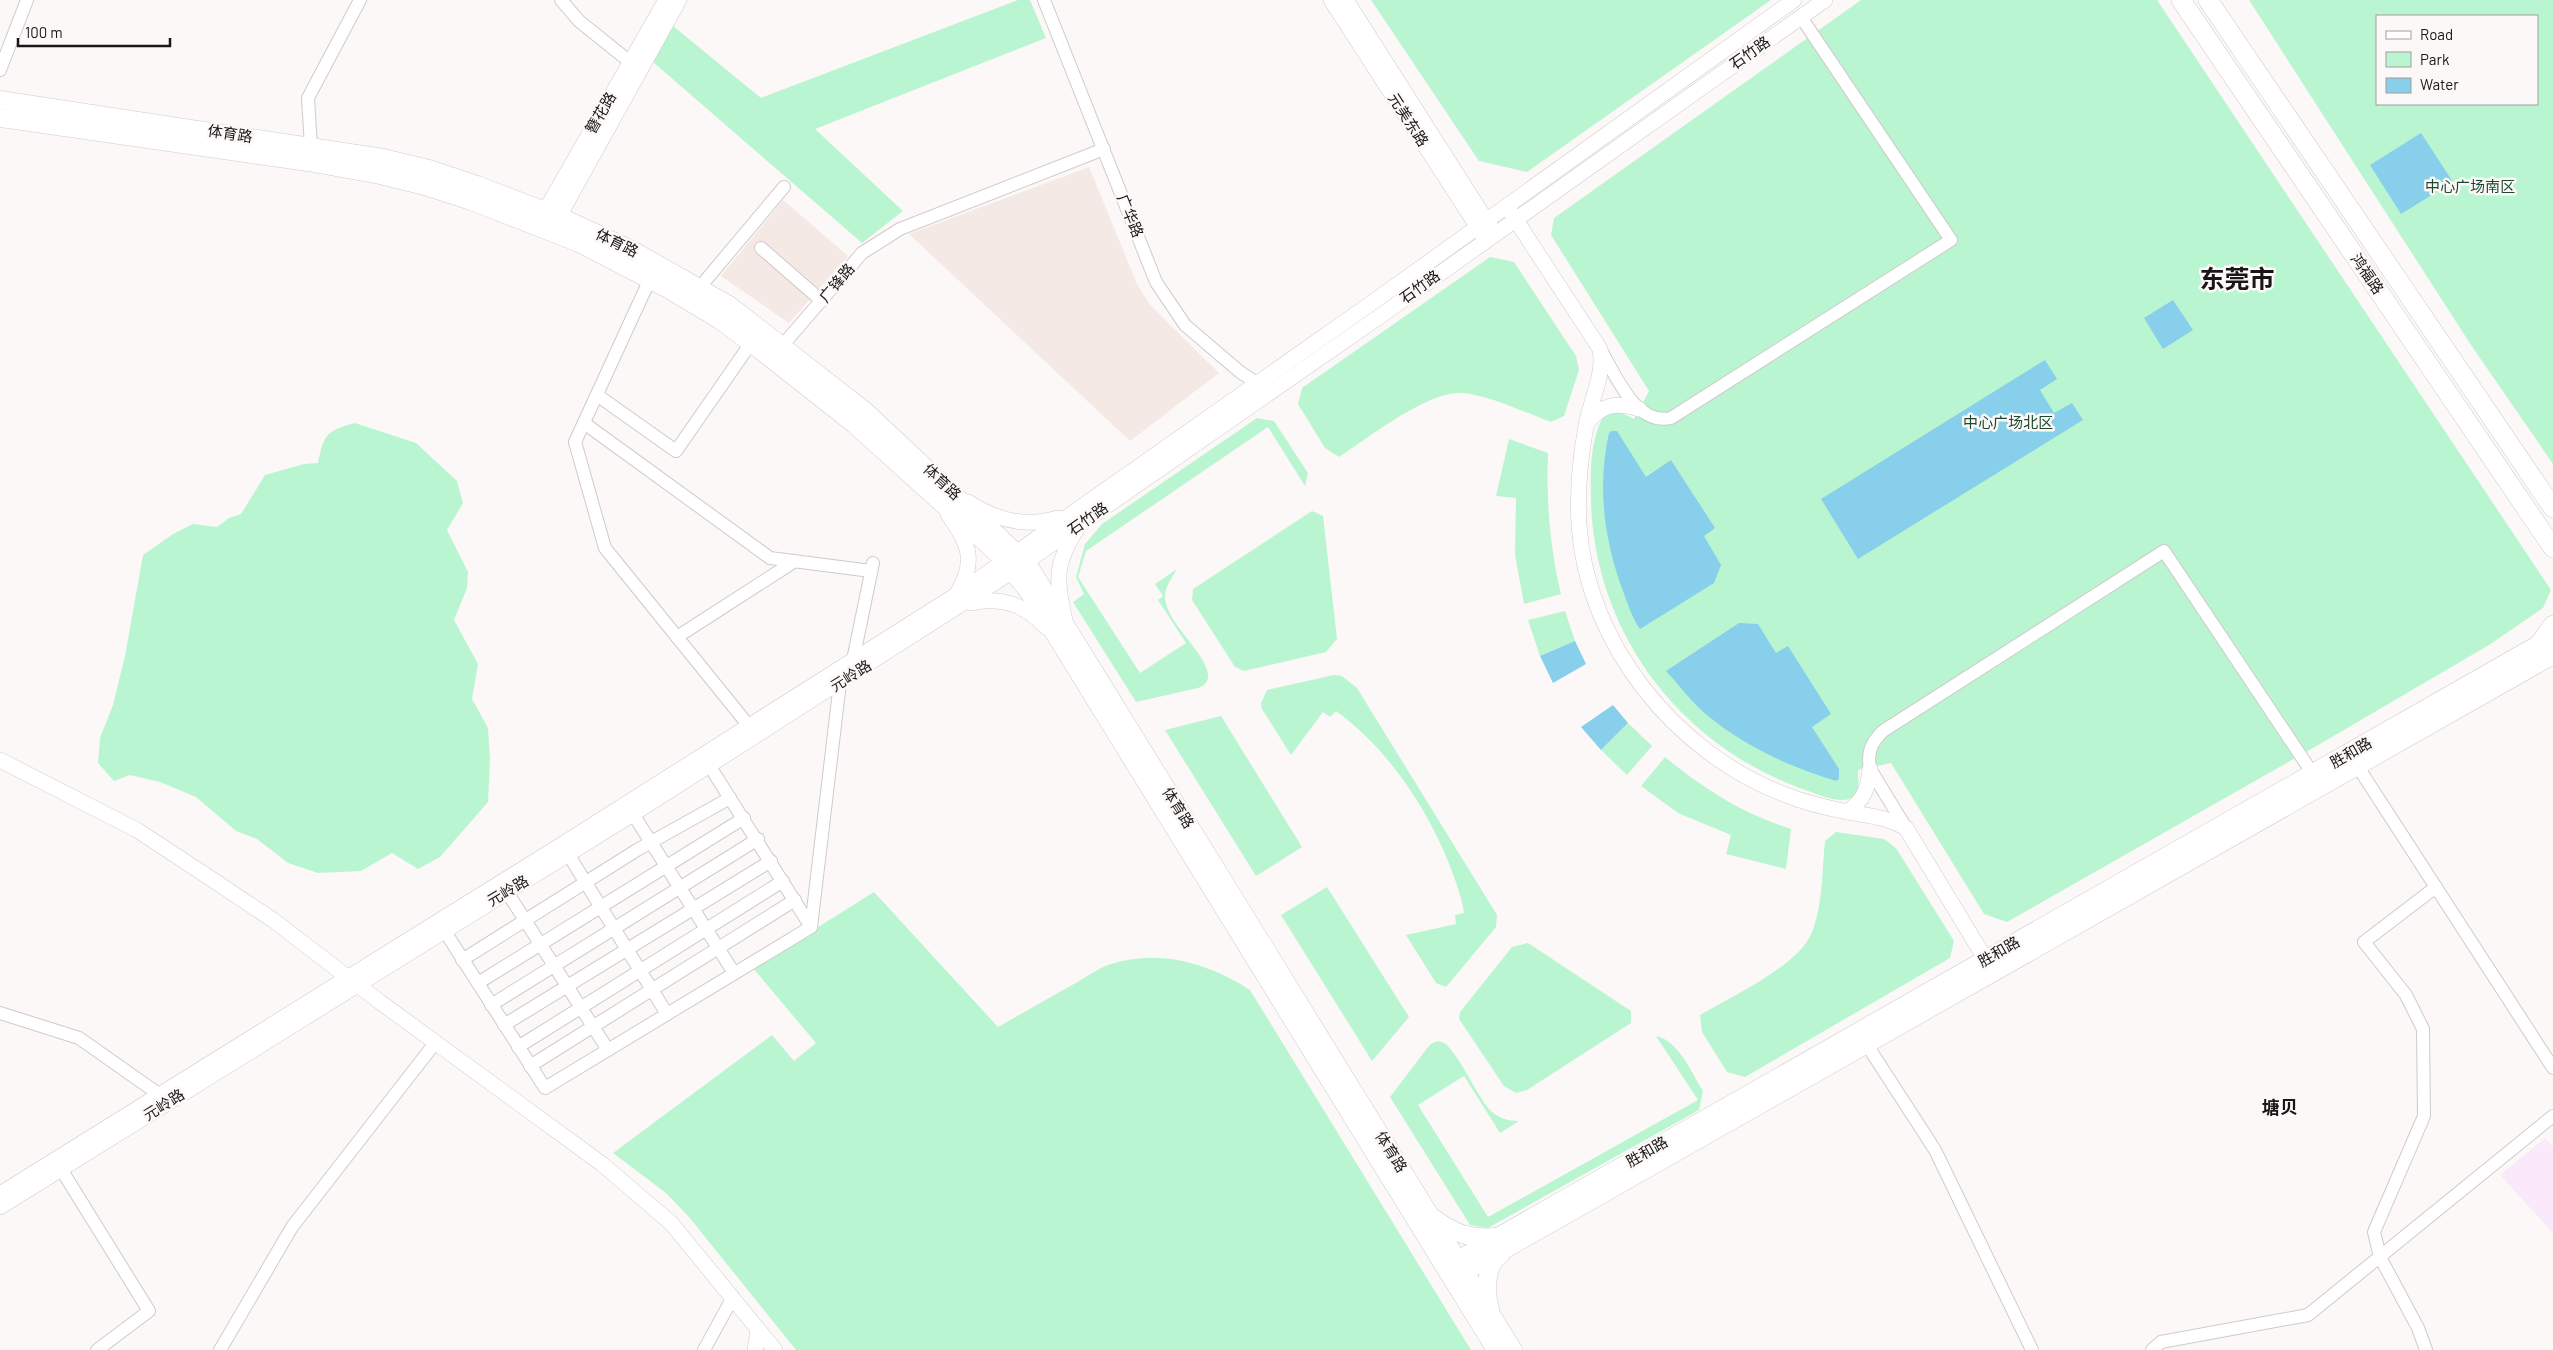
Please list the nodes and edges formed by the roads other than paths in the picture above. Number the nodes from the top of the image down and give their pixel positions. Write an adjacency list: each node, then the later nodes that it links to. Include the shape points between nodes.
1 (27, 0): 15 (street)
2 (360, 0): 18 (street, via 308,98)
3 (561, 0): 14 (street, via 579,21)
4 (666, 0): 14 (street, 簪花路)
5 (679, 0): 23 (street, 簪花路)
6 (1044, 0): 19 (street, 广华路)
7 (1331, 0): 24 (street, 元美东路)
8 (1346, 0): 24 (street, 元美东路)
9 (1794, 0): 21 (street, 石竹路)
10 (1825, 0): 13 (street, 石竹路)
11 (2181, 0): 42 (main road, 鸿福路)
12 (2208, 0): 40 (main road, 鸿福路)
13 (1801, 17): 22 (street, 石竹路); 36 (street, via 1951,240 1680,414 1656,420)
14 (630, 62): 23 (street, 簪花路)
15 (0, 70)
16 (0, 100): 18 (main road, 体育路)
17 (0, 118): 23 (main road, 体育路, via 380,175)
18 (311, 147): 23 (main road, 体育路, via 429,169)
19 (1104, 150): 29 (street, 广锋路, via 900,229 862,254); 33 (street, 广华路, via 1156,282 1173,309 1185,325 1240,372)
20 (784, 187): 28 (street)
21 (1506, 206): 22 (street); 24 (street, 石竹路)
22 (1515, 219): 25 (street, 石竹路); 32 (street)
23 (548, 220): 27 (main road, 体育路); 28 (main road, 体育路, via 632,250)
24 (1481, 224): 25 (street, 元美东路); 33 (street, 石竹路)
25 (1491, 236): 34 (street, 石竹路)
26 (761, 248): 29 (street)
27 (650, 279): 30 (main road, 体育路, via 720,320); 35 (street)
28 (700, 287): 31 (main road, 体育路)
29 (822, 301): 31 (street, 广锋路)
30 (751, 343): 35 (street, via 676,451); 39 (main road, 体育路)
31 (782, 346): 39 (main road, 体育路, via 865,411)
32 (1600, 349): 36 (street); 38 (street, via 1601,370)
33 (1257, 382): 34 (street, 广华路); 41 (street, 石竹路)
34 (1270, 392): 41 (street, 石竹路)
35 (597, 395): 37 (street)
36 (1639, 409): 38 (street, via 1624,405 1606,406)
37 (584, 423): 43 (street, via 770,558); 48 (street, via 575,442 605,548)
38 (1586, 425): 59 (street, via 1578,483 1583,558 1605,623 1636,677 1677,726 1740,773 1786,795)
39 (947, 498): 41 (street, via 1004,520 1024,523); 44 (main road, 体育路); 45 (street, via 969,552 969,568)
40 (2553, 508)
41 (1076, 519): 44 (street, 石竹路); 47 (street, via 1061,556 1058,574)
42 (2552, 548)
43 (794, 561): 48 (street); 50 (street, via 872,567)
44 (1015, 562): 45 (street, 元岭路); 47 (main road, 体育路, via 1038,606)
45 (959, 600): 47 (street, via 998,600 1015,604); 50 (street, 元岭路); 51 (street, 元岭路)
46 (2553, 625): 49 (main road)
47 (1060, 631): 110 (main road, 体育路); 113 (main road, 体育路)
48 (677, 637): 52 (street)
49 (2550, 650): 55 (main road, 胜和路); 57 (main road, 胜和路)
50 (853, 660): 52 (street, 元岭路)
51 (840, 683): 54 (street, 元岭路); 77 (street)
52 (749, 726): 89 (street, 元岭路)
53 (0, 760): 89 (street, via 137,830 273,920)
54 (709, 765): 58 (street); 60 (street, 元岭路)
55 (2358, 767): 70 (street); 86 (main road, 胜和路)
56 (1870, 769): 57 (street, via 1870,748 1883,731 2164,551); 59 (street, via 1862,801); 62 (street)
57 (2313, 774): 86 (main road, 胜和路)
58 (730, 798): 61 (street); 64 (street)
59 (1847, 812): 62 (street, via 1886,818)
60 (633, 814): 64 (street); 65 (street, 元岭路)
61 (744, 818): 63 (street); 67 (street)
62 (1906, 828): 86 (street)
63 (758, 839): 66 (street); 71 (street)
64 (651, 843): 67 (street); 69 (street)
65 (568, 854): 69 (street); 72 (street, 元岭路)
66 (771, 861): 68 (street); 75 (street)
67 (666, 866): 71 (street); 74 (street)
68 (783, 881): 73 (street); 79 (street)
69 (586, 883): 74 (street); 76 (street)
70 (2436, 887): 104 (street); 112 (street, via 2364,942 2406,995 2423,1030 2424,1116 2374,1232)
71 (680, 888): 75 (street); 78 (street)
72 (507, 892): 76 (street); 80 (street, 元岭路)
73 (794, 900): 77 (street); 82 (street)
74 (600, 907): 78 (street); 81 (street)
75 (693, 909): 79 (street); 83 (street)
76 (525, 921): 81 (street); 84 (street)
77 (811, 927): 88 (street)
78 (614, 929): 83 (street); 85 (street)
79 (706, 929): 82 (street); 87 (street)
80 (444, 930): 84 (street); 89 (street, 元岭路)
81 (540, 944): 85 (street); 90 (street)
82 (718, 948): 88 (street); 92 (street)
83 (627, 950): 87 (street); 91 (street)
84 (462, 960): 90 (street)
85 (554, 966): 91 (street); 93 (street)
86 (1990, 966): 100 (main road, 胜和路); 111 (main road, 胜和路)
87 (640, 971): 92 (street); 94 (street)
88 (734, 973): 96 (street)
89 (352, 981): 99 (street); 105 (street, 元岭路); 107 (street, 元岭路)
90 (478, 983): 93 (street)
91 (567, 986): 94 (street); 97 (street)
92 (652, 990): 96 (street); 98 (street)
93 (491, 1005): 97 (street)
94 (581, 1008): 98 (street); 101 (street)
95 (0, 1013): 105 (street, via 79,1038)
96 (666, 1014): 102 (street)
97 (504, 1025): 101 (street)
98 (593, 1026): 102 (street); 103 (street)
99 (435, 1043): 114 (street, via 644,1198 672,1223); 118 (street, via 292,1227)
100 (1867, 1045): 111 (main road, 胜和路); 124 (street, via 1935,1150)
101 (518, 1047): 103 (street)
102 (608, 1050): 103 (street, via 544,1088)
103 (530, 1066)
104 (2553, 1068)
105 (160, 1095): 108 (street, 元岭路)
106 (2553, 1116): 112 (street)
107 (60, 1169): 109 (street, 元岭路); 117 (street, via 149,1311)
108 (0, 1194)
109 (0, 1207)
110 (1426, 1209): 111 (main road, via 1457,1233); 113 (main road, 体育路)
111 (1501, 1244): 113 (main road, 胜和路); 115 (main road, via 1488,1282 1488,1301)
112 (2380, 1257): 125 (street, via 2308,1316 2161,1342); 126 (street, via 2418,1328)
113 (1455, 1270): 115 (main road, 体育路); 122 (main road, 体育路)
114 (733, 1297): 116 (street); 119 (street)
115 (1494, 1318): 123 (main road, 体育路)
116 (758, 1330): 120 (street); 121 (street)
117 (97, 1350)
118 (220, 1350)
119 (704, 1350)
120 (755, 1350)
121 (775, 1350)
122 (1496, 1350)
123 (1513, 1350)
124 (2032, 1350)
125 (2152, 1350)
126 (2426, 1350)

